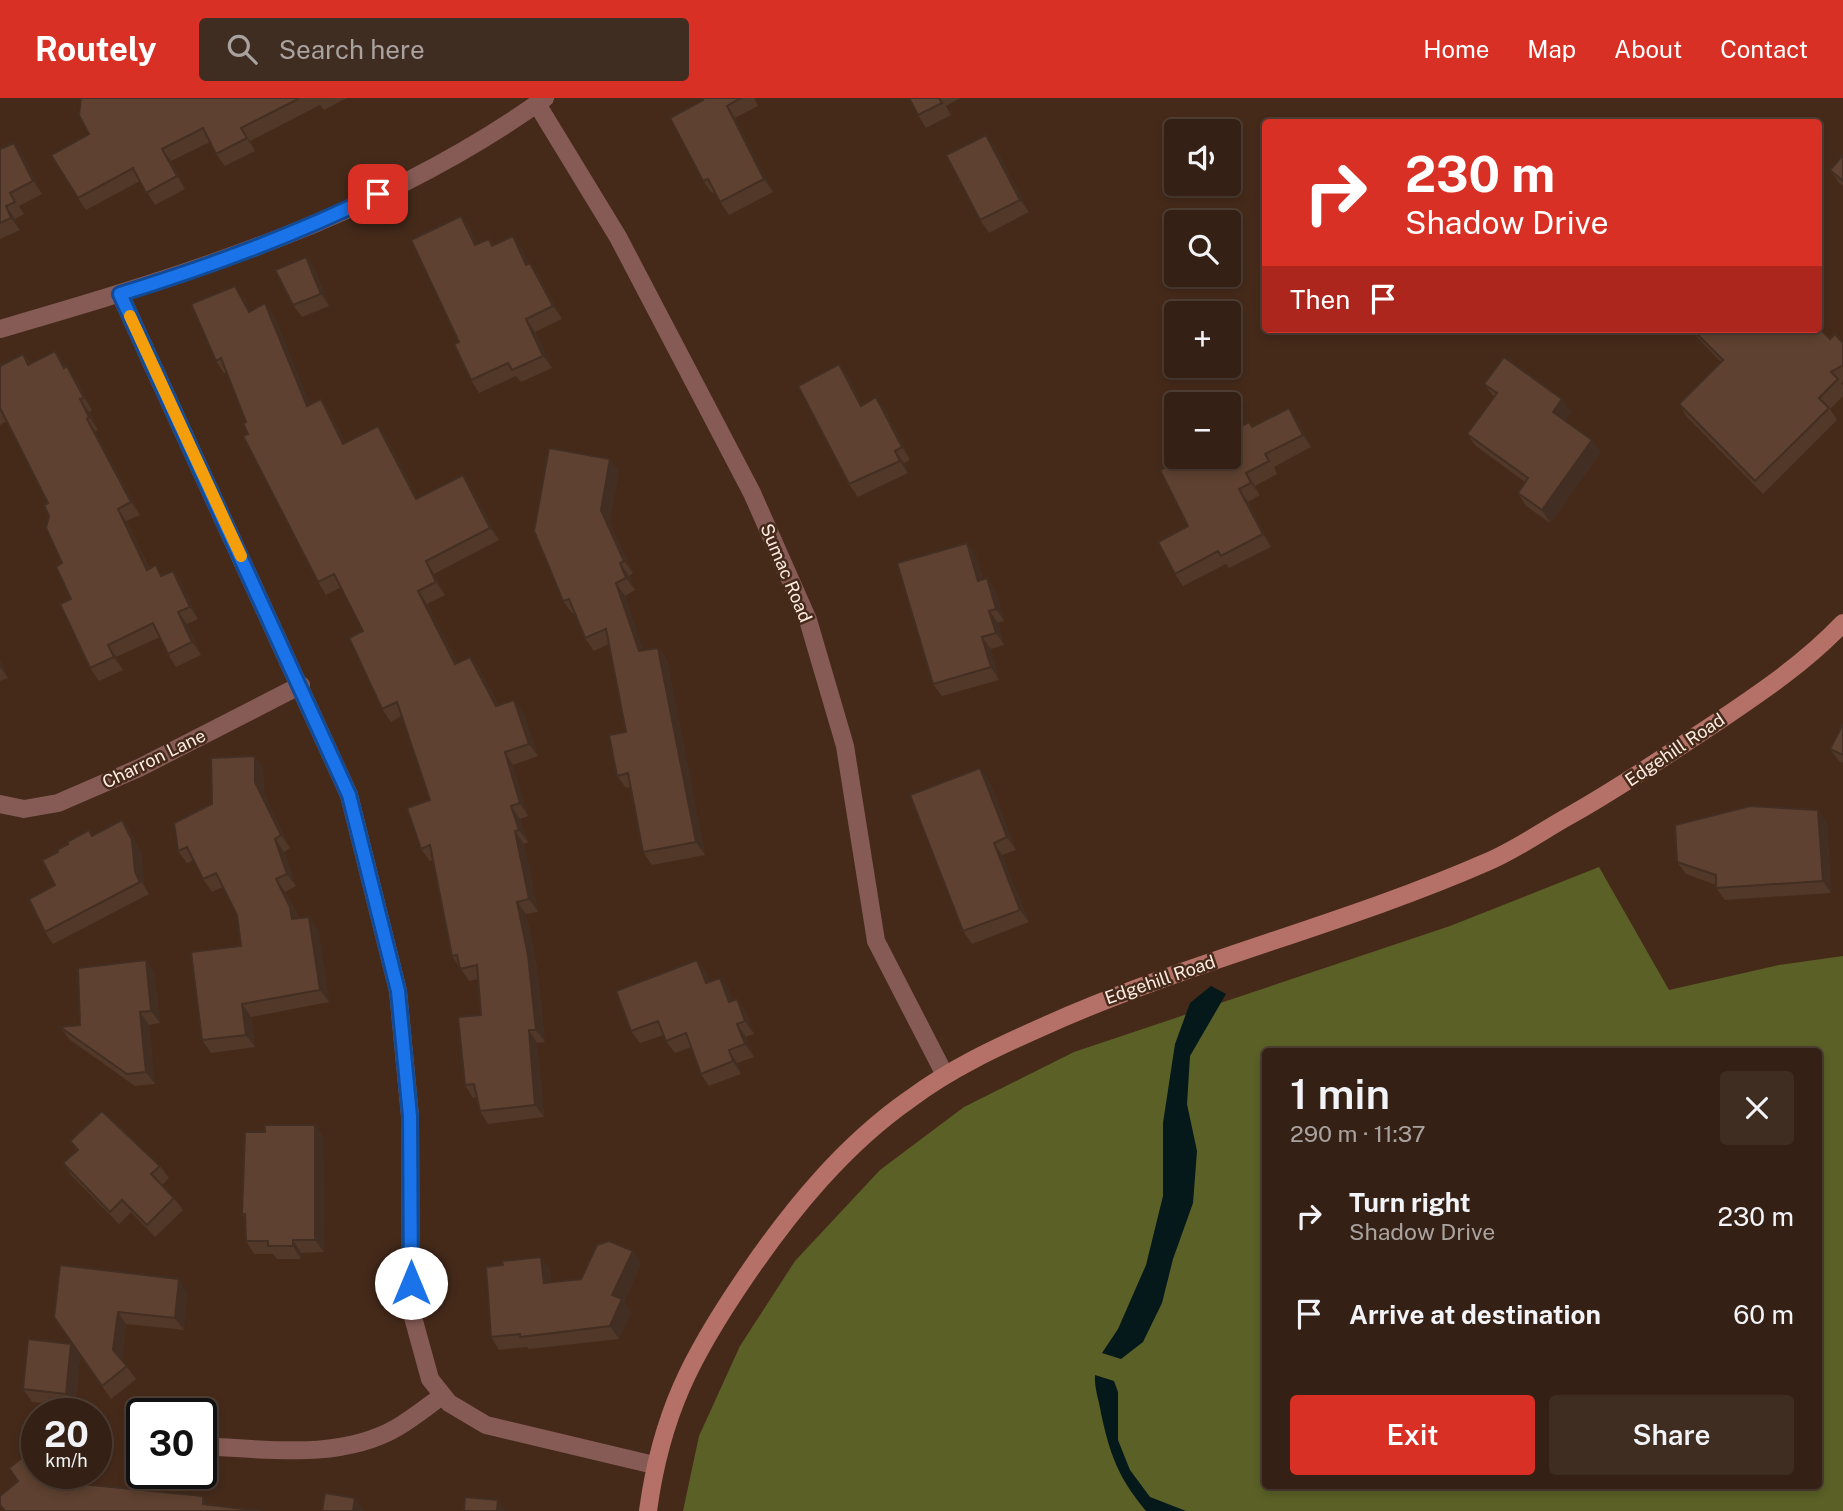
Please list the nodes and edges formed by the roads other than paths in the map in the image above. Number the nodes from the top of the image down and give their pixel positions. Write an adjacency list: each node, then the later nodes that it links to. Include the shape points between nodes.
1 (541, 101): 2 (street, via 448,160 332,217 212,265); 7 (street, Sumac Road, via 752,493 808,620 845,746 876,941)
2 (120, 294): 3 (street); 5 (street)
3 (0, 329)
4 (1843, 623): 7 (street, Edgehill Road, via 1814,654 1740,707 1624,785 1491,861 1373,907 1114,994)
5 (301, 685): 6 (street, Charron Lane, via 139,768 58,803 24,809); 8 (street, via 349,795 398,991 410,1116 411,1310 430,1379)
6 (0, 804)
7 (945, 1075): 10 (street, Edgehill Road, via 907,1101 832,1166 773,1236 705,1336 671,1406)
8 (442, 1396): 9 (street, via 397,1428 344,1446 303,1451); 10 (street, via 486,1425)
9 (217, 1447)
10 (654, 1465): 11 (street, Edgehill Road)
11 (648, 1511)

